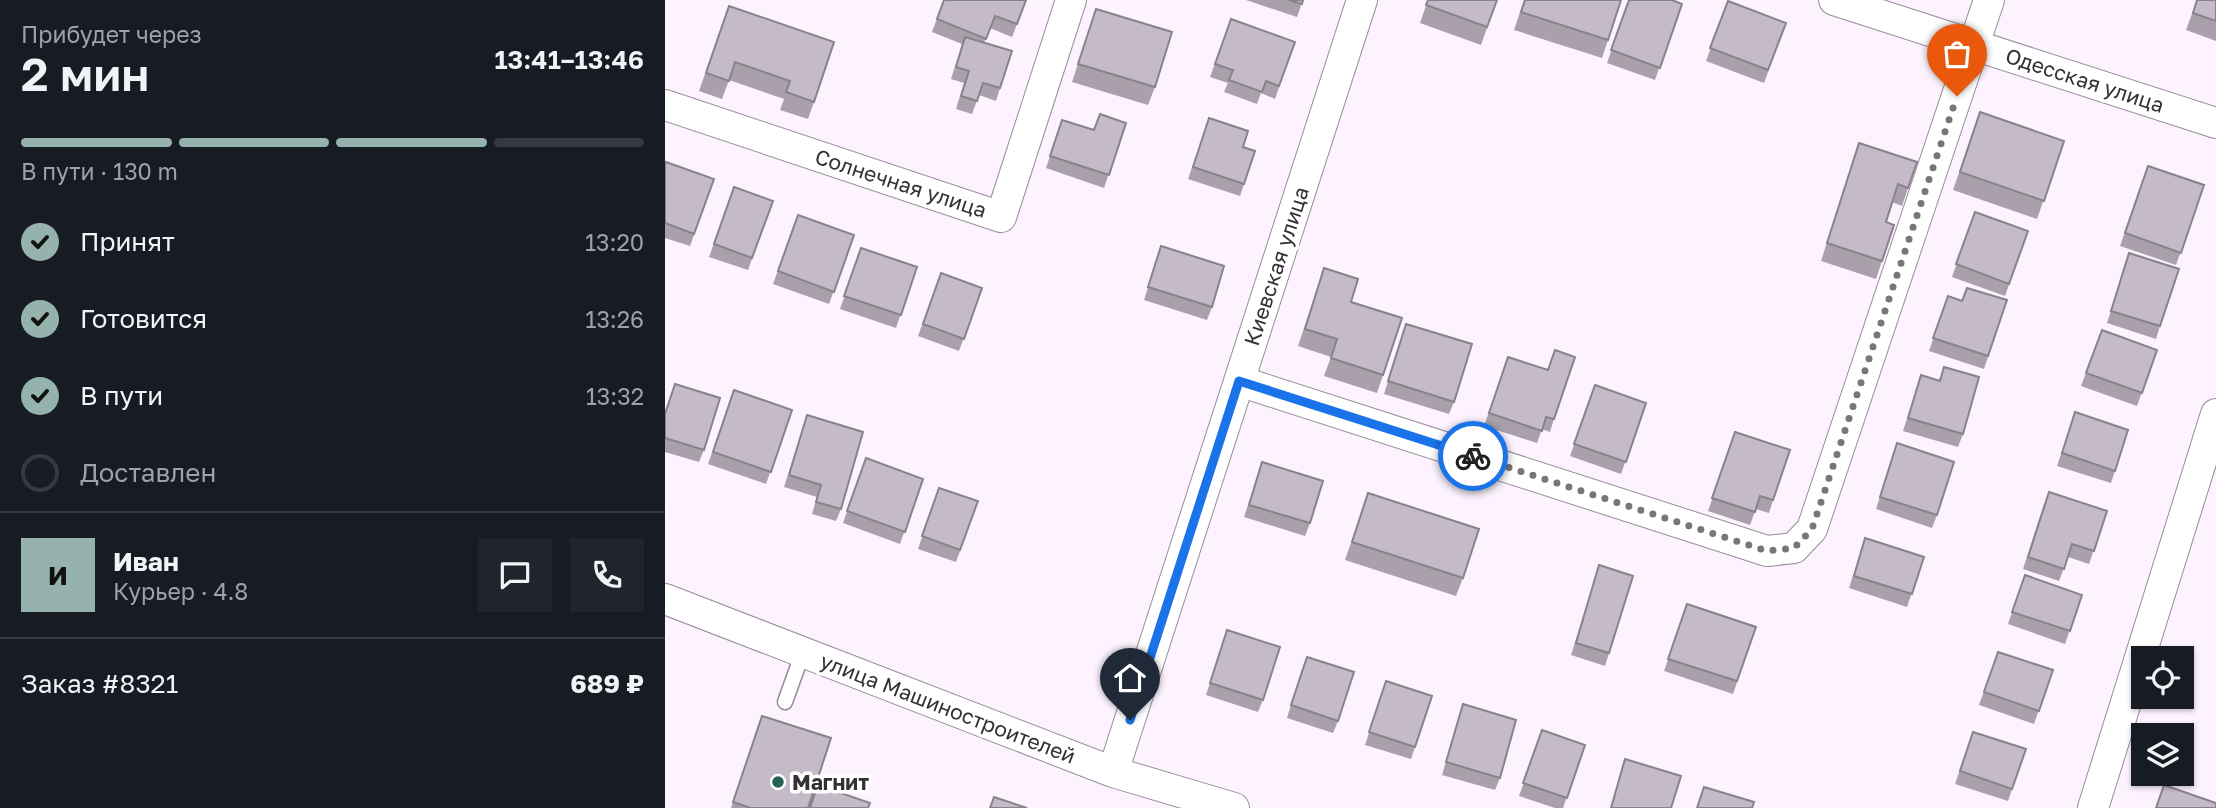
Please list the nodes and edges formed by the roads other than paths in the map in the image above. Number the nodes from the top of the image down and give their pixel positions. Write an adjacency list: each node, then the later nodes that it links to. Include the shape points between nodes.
1 (1071, 0): 6 (street, Солнечная улица, via 1001,217)
2 (1362, 0): 8 (street, Киевская улица)
3 (1834, 0): 5 (street, Одесская улица)
4 (1989, 0): 5 (street)
5 (1974, 45): 7 (street, Одесская улица); 8 (street, via 1812,529 1794,548 1767,551)
6 (665, 105)
7 (2216, 122)
8 (1239, 381): 13 (street, Киевская улица)
9 (2216, 414): 15 (street)
10 (665, 599): 11 (street, улица Машиностроителей)
11 (803, 652): 12 (lane); 13 (street, улица Машиностроителей)
12 (785, 702)
13 (1113, 772): 14 (street, улица Машиностроителей)
14 (1234, 808)
15 (2093, 808)

